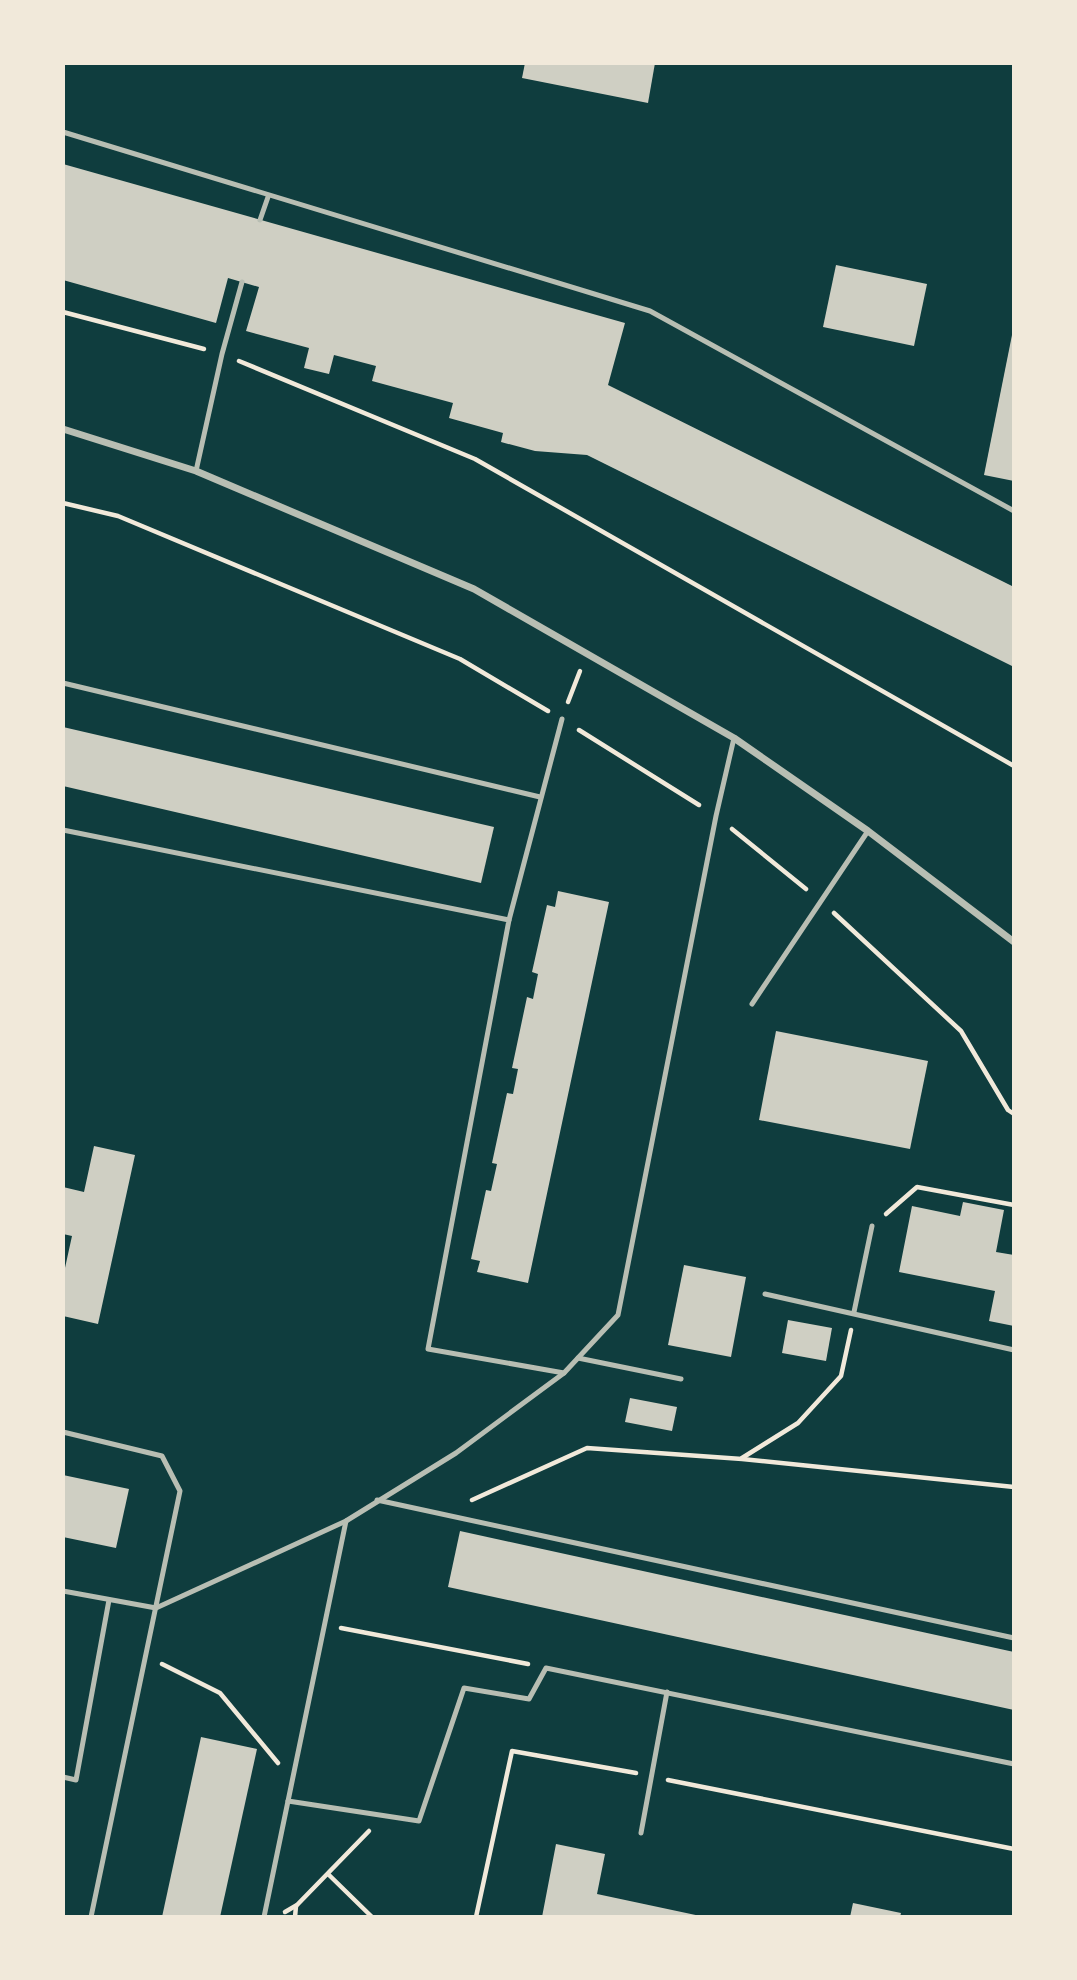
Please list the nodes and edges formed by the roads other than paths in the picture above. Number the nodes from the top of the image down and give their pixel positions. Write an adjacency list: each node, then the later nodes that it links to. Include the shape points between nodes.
1 (63, 132): 2 (lane)
2 (268, 197): 3 (lane); 7 (lane, via 650,311)
3 (260, 220)
4 (242, 282): 6 (lane)
5 (63, 429): 6 (street)
6 (196, 471): 10 (street, via 474,589)
7 (1014, 511)
8 (63, 683): 11 (lane)
9 (562, 719): 11 (lane)
10 (734, 738): 13 (street); 21 (lane, via 618,1315)
11 (540, 797): 14 (lane)
12 (63, 831): 14 (lane)
13 (868, 831): 15 (street); 16 (lane)
14 (509, 920): 22 (lane, via 428,1349)
15 (1014, 943)
16 (752, 1004)
17 (872, 1226): 19 (lane)
18 (765, 1294): 19 (lane)
19 (854, 1312): 20 (lane)
20 (1014, 1350)
21 (578, 1358): 22 (lane); 23 (lane)
22 (564, 1373): 25 (lane, via 456,1453)
23 (681, 1379)
24 (63, 1432): 29 (lane, via 162,1456 180,1491)
25 (376, 1500): 26 (lane); 30 (lane)
26 (346, 1521): 29 (lane); 34 (lane)
27 (63, 1591): 28 (lane)
28 (109, 1600): 29 (lane); 33 (lane, via 76,1780)
29 (156, 1608): 36 (lane)
30 (1014, 1638)
31 (667, 1692): 32 (lane); 34 (lane, via 546,1668 529,1699 464,1688 419,1821); 35 (lane)
32 (1014, 1763)
33 (63, 1777)
34 (288, 1801): 37 (lane)
35 (641, 1833)
36 (91, 1917)
37 (264, 1917)

